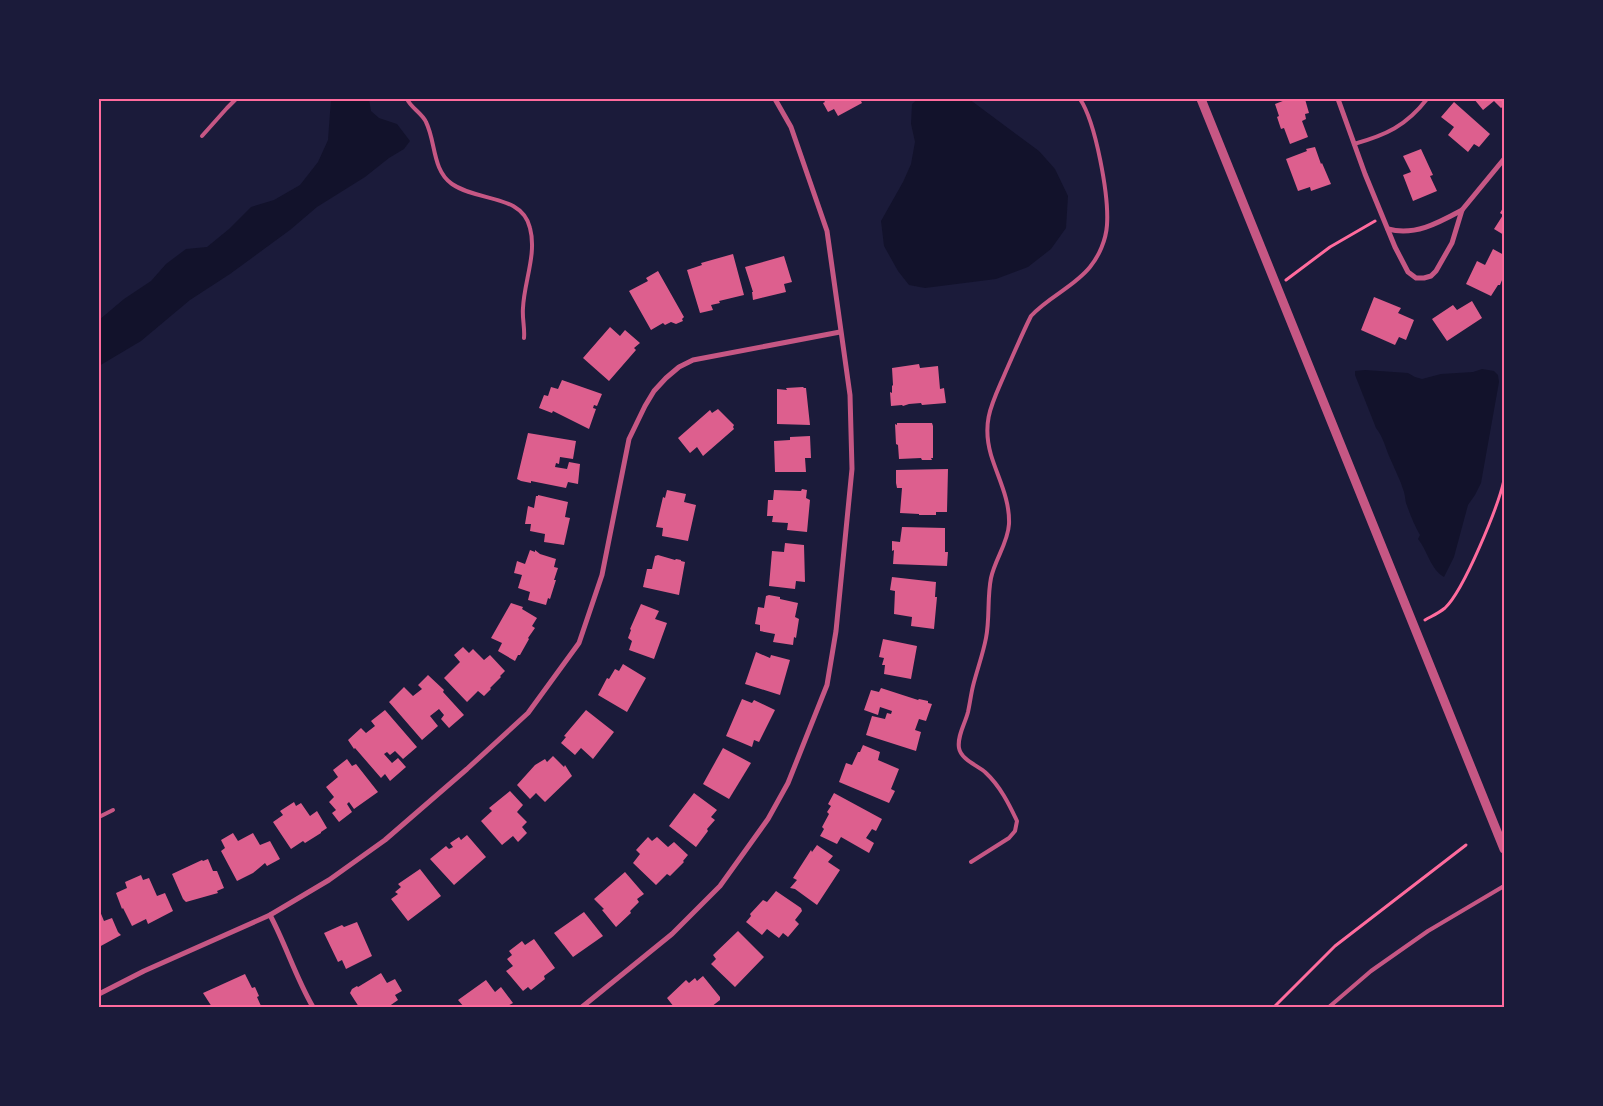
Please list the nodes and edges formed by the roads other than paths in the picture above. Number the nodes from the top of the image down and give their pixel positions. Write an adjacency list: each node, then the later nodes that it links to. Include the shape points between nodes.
1 (236, 99): 8 (lane)
2 (407, 99): 14 (lane, via 426,121 436,160 450,184 469,193 514,205 527,219 532,248 523,307)
3 (774, 99): 13 (street, via 791,127 827,231)
4 (1080, 99): 18 (lane, via 1094,131 1102,176 1107,225 1103,244 1090,268 1031,316 992,401 988,418 987,437 1006,497 1009,524 991,576 987,637 959,740 959,751 993,780 1018,821 1008,838)
5 (1202, 99): 17 (street)
6 (1338, 99): 9 (street)
7 (1427, 99): 9 (lane, via 1406,122 1383,135)
8 (202, 136)
9 (1354, 144): 12 (street)
10 (1504, 160): 11 (street)
11 (1462, 210): 12 (street, via 1413,231); 12 (street, via 1442,263 1431,276 1424,278 1416,278 1408,272)
12 (1388, 229)
13 (840, 332): 20 (street, via 693,360 666,378 645,406 629,438 602,575 579,643 528,713 385,840 329,880); 23 (street, via 850,395 852,468 836,631 827,685 788,783 768,819 720,886 672,934)
14 (524, 338)
15 (113, 810): 16 (lane)
16 (99, 817)
17 (1504, 849)
18 (971, 862)
19 (1504, 886): 24 (lane, via 1428,931 1371,971)
20 (270, 915): 21 (street); 22 (street)
21 (99, 994)
22 (313, 1007)
23 (582, 1007)
24 (1329, 1007)

